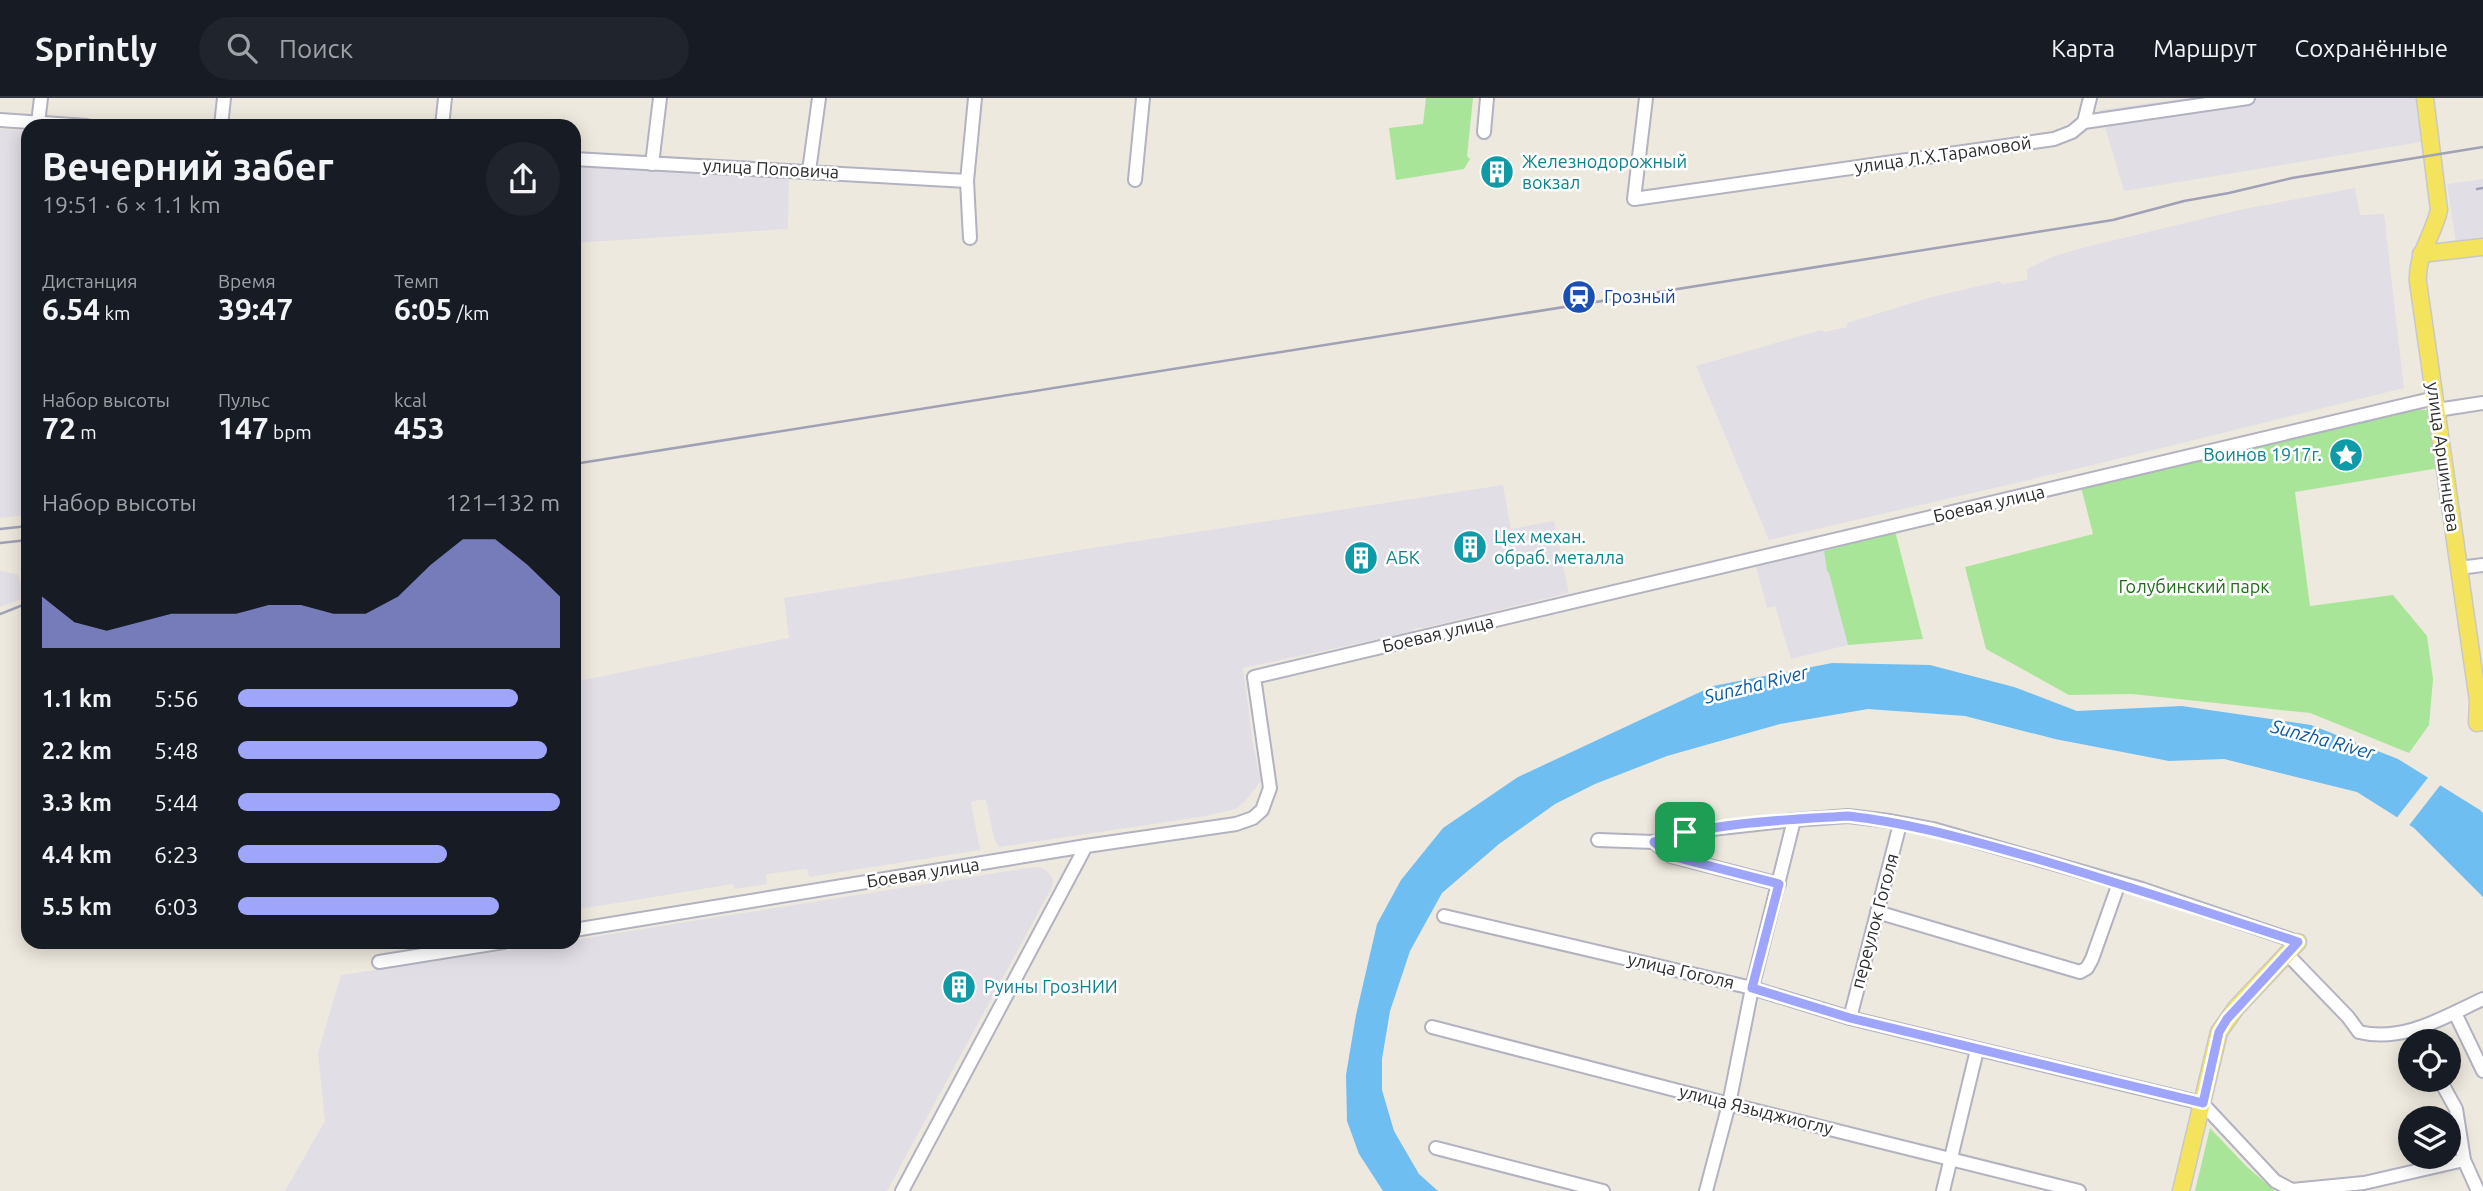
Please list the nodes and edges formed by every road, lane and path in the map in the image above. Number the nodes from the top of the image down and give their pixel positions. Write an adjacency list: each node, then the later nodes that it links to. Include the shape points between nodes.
1 (41, 98): 13 (street)
2 (224, 98): 14 (street)
3 (445, 98): 15 (street)
4 (660, 98): 21 (street)
5 (819, 98): 22 (street)
6 (975, 98): 24 (street)
7 (1143, 98): 23 (street)
8 (1487, 98): 19 (street)
9 (1646, 98): 18 (street, улица Л.Х.Тарамовой, via 1634,199 2054,139)
10 (2090, 98): 18 (street)
11 (2248, 98): 18 (street, улица Л.Х.Тарамовой)
12 (2425, 98): 27 (main road, улица Аршинцева, via 2439,210)
13 (38, 119)
14 (222, 119)
15 (443, 119)
16 (0, 120): 17 (street)
17 (21, 122)
18 (2084, 122)
19 (1483, 132)
20 (581, 159): 21 (street, улица Поповича)
21 (652, 164): 22 (street, улица Поповича)
22 (809, 171): 24 (street, улица Поповича)
23 (1135, 180)
24 (967, 181): 25 (street)
25 (970, 238)
26 (2483, 247): 27 (main road)
27 (2421, 254): 29 (main road, улица Аршинцева, via 2418,282)
28 (2483, 403): 29 (street)
29 (2436, 404): 31 (main road, улица Аршинцева); 37 (street, Боевая улица, via 1254,677 1270,788 1262,810 1236,824)
30 (2483, 565): 31 (street)
31 (2459, 568): 32 (main road, улица Аршинцева)
32 (2480, 723)
33 (1794, 820): 34 (street, via 1848,816); 36 (street, via 1685,832); 39 (street)
34 (1900, 824): 38 (street); 40 (street, переулок Гоголя)
35 (1598, 840): 36 (street)
36 (1654, 842): 39 (street, via 1671,856)
37 (1086, 846): 42 (street, Боевая улица); 62 (street)
38 (2119, 883): 40 (street, via 2092,960 2080,972); 43 (street)
39 (1779, 884): 46 (street)
40 (1878, 912): 49 (street, переулок Гоголя)
41 (1444, 916): 46 (street, улица Гоголя)
42 (581, 929)
43 (2292, 948): 52 (street, via 2359,1031); 56 (main road, via 2219,1032)
44 (460, 949): 45 (street)
45 (379, 962)
46 (1752, 988): 49 (street, улица Гоголя); 57 (street)
47 (2483, 999): 48 (street)
48 (2455, 1013): 51 (street); 54 (street)
49 (1850, 1018): 53 (street, улица Гоголя)
50 (1432, 1027): 57 (street, улица Языджиоглу)
51 (2428, 1029)
52 (2398, 1036)
53 (1978, 1050): 56 (street, улица Гоголя); 59 (street)
54 (2483, 1071)
55 (2447, 1092): 60 (street, via 2456,1109)
56 (2203, 1103): 61 (street, via 2283,1187); 67 (main road)
57 (1729, 1104): 59 (street, улица Языджиоглу); 64 (street)
58 (1436, 1149): 63 (street)
59 (1951, 1158): 65 (street); 66 (street, улица Языджиоглу)
60 (2464, 1160): 61 (street); 68 (street)
61 (2364, 1187)
62 (902, 1191)
63 (1603, 1191)
64 (1706, 1191)
65 (1943, 1191)
66 (2079, 1191)
67 (2181, 1191)
68 (2478, 1191)

